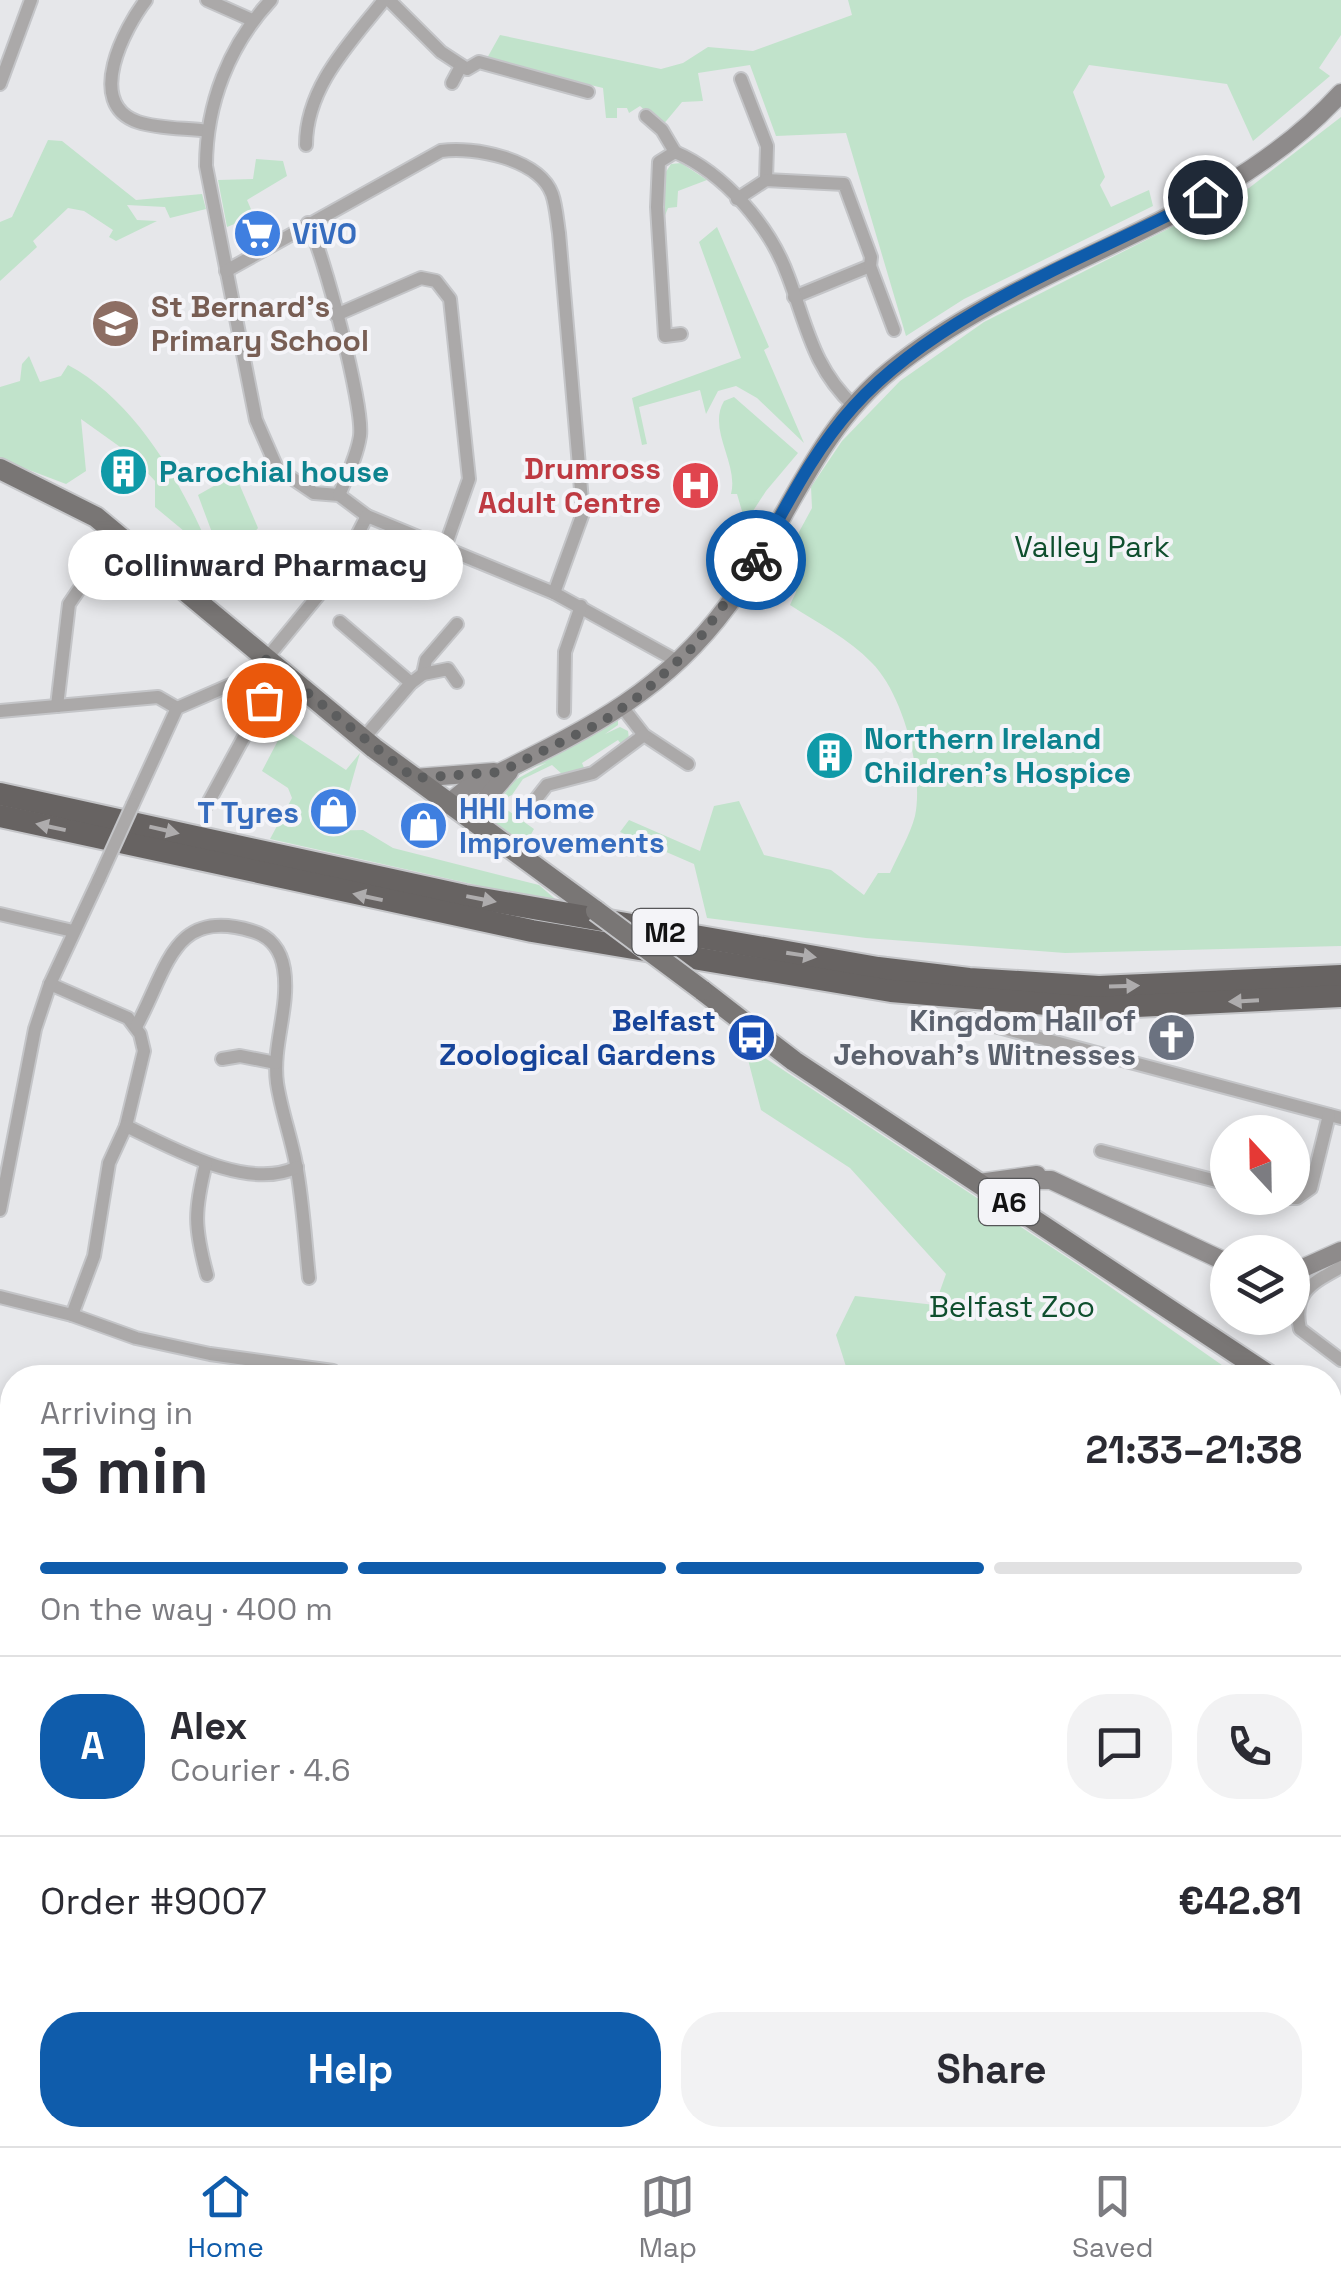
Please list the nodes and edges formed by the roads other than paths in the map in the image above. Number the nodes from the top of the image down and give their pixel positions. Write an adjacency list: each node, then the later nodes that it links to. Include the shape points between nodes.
1 (31, 0): 11 (street)
2 (146, 0): 15 (street, via 109,74 115,99 138,122)
3 (207, 0): 7 (street)
4 (271, 0): 7 (street)
5 (387, 0): 6 (street); 16 (street, via 328,73 306,123)
6 (407, 5): 8 (street, via 440,52)
7 (252, 20): 15 (street, via 222,73)
8 (461, 66): 10 (street); 12 (street, via 479,62)
9 (741, 79): 18 (street, via 767,146)
10 (452, 83)
11 (0, 84)
12 (588, 92)
13 (1341, 94): 28 (main road, via 1253,169 934,339)
14 (646, 116): 17 (street)
15 (208, 130): 22 (street, via 206,166)
16 (306, 145)
17 (675, 152): 19 (street); 26 (street, via 659,162 656,207 664,336)
18 (766, 180): 19 (street); 21 (street, via 844,184)
19 (737, 198): 23 (street, via 775,248)
20 (308, 223): 22 (street); 24 (street); 35 (street, via 441,150 469,150 518,164 538,173 552,192 583,514)
21 (870, 266): 23 (street); 25 (street)
22 (226, 271): 31 (street, via 269,457 314,493)
23 (794, 297): 27 (street, via 814,356)
24 (336, 315): 31 (street, via 361,434); 34 (street, via 421,278 445,288 469,479)
25 (894, 330)
26 (681, 334)
27 (839, 392): 28 (street); 29 (street)
28 (854, 406): 29 (main road)
29 (836, 427): 39 (main road, via 738,590)
30 (0, 469): 33 (main road, A6, via 73,502)
31 (338, 494): 32 (street)
32 (367, 516): 34 (street); 40 (street, via 340,569)
33 (117, 534): 40 (main road, A6); 46 (street, via 69,604)
34 (445, 547): 35 (street)
35 (554, 593): 36 (street)
36 (580, 606): 39 (street); 50 (street, via 565,652)
37 (340, 622): 44 (street)
38 (457, 624): 41 (street, via 426,660)
39 (679, 662): 48 (main road)
40 (259, 666): 42 (main road, A6); 45 (street); 47 (street)
41 (423, 674): 43 (street, via 448,669); 44 (street)
42 (292, 680): 45 (street); 52 (main road, A6)
43 (457, 682)
44 (411, 683): 52 (street)
45 (266, 692): 58 (street)
46 (57, 706): 47 (street, via 158,697); 49 (street)
47 (177, 708): 63 (street, bridge)
48 (623, 708): 51 (street); 54 (main road)
49 (0, 712)
50 (564, 712)
51 (644, 736): 53 (street); 59 (street, via 592,773 546,785)
52 (363, 739): 55 (main road, A6)
53 (688, 764)
54 (508, 768): 55 (main road); 57 (main road); 61 (main road, via 485,800)
55 (414, 778): 57 (main road, A6)
56 (0, 794): 64 (highway, M2, one-way to 64, via 465,896 878,968 1098,987)
57 (449, 803): 61 (main road, A6)
58 (207, 805)
59 (525, 814)
60 (0, 816): 66 (highway, M2, one-way to 60, via 1096,1008 891,992 532,931)
61 (478, 825): 80 (main road, A6, bridge, via 794,1061)
62 (0, 914): 63 (street)
63 (73, 931): 65 (street)
64 (1341, 976)
65 (50, 984): 68 (street, via 100,1002); 83 (street)
66 (1341, 996)
67 (961, 1016): 70 (street)
68 (136, 1027): 72 (street, via 194,928 234,925 264,934 284,964); 74 (street, via 144,1052)
69 (1068, 1028): 70 (street)
70 (1062, 1042): 73 (street)
71 (222, 1058): 72 (street)
72 (276, 1062): 77 (street)
73 (1335, 1117): 81 (street)
74 (126, 1126): 76 (street); 91 (street, via 109,1163 94,1256)
75 (1101, 1151): 79 (street)
76 (206, 1163): 77 (street, via 238,1171 284,1173); 88 (street, via 194,1232)
77 (297, 1167): 89 (street)
78 (1040, 1177): 80 (main road, via 1026,1173); 82 (main road, via 1023,1183); 85 (main road)
79 (1210, 1179)
80 (979, 1183): 82 (main road, A6)
81 (1310, 1189)
82 (1008, 1202): 94 (main road, A6)
83 (0, 1210)
84 (1341, 1251): 86 (main road)
85 (1210, 1256)
86 (1310, 1265)
87 (1341, 1266): 92 (street, via 1303,1290 1296,1310 1300,1329)
88 (206, 1275)
89 (309, 1278)
90 (0, 1297): 91 (street)
91 (72, 1315): 93 (street, via 136,1338)
92 (1341, 1360)
93 (288, 1365)
94 (1253, 1365)

